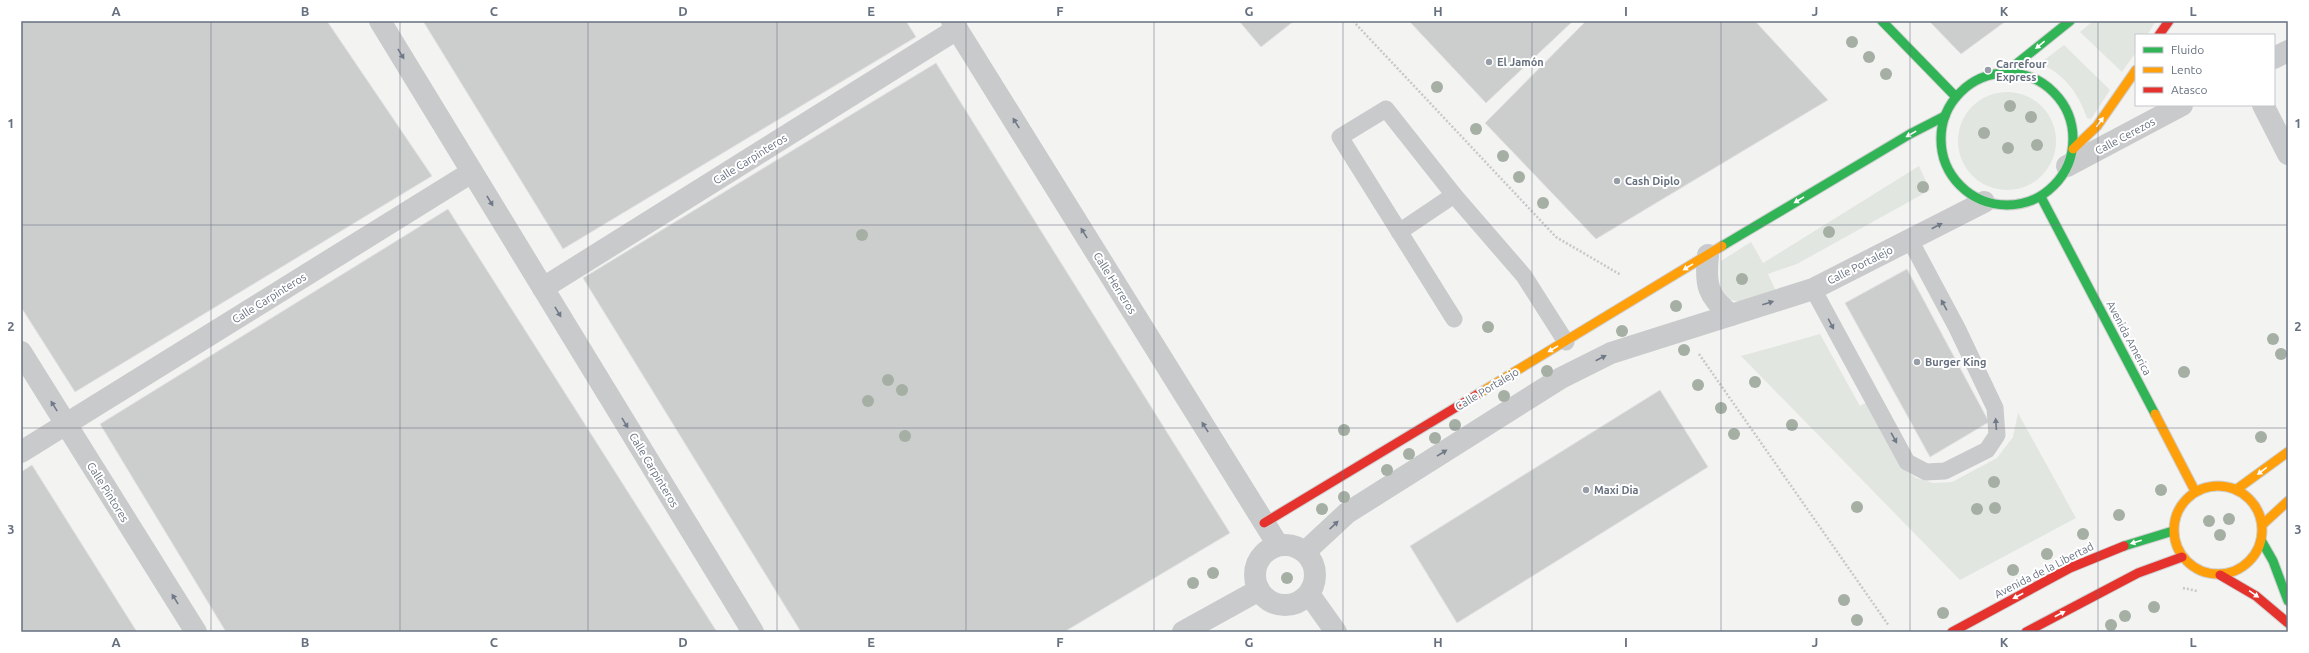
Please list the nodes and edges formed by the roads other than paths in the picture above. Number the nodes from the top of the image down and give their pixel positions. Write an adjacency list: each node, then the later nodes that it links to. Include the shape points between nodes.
1 (380, 21): 17 (street, Calle Carpinteros, one-way to 17)
2 (1882, 21): 11 (street)
3 (2070, 21): 10 (street, one-way to 10)
4 (2169, 21): 6 (street)
5 (955, 25): 24 (street, Calle Carpinteros); 36 (street, Calle Herreros, one-way to 5)
6 (2160, 34)
7 (2288, 51): 8 (street)
8 (2275, 58)
9 (2135, 71): 16 (street, one-way to 9, via 2097,126)
10 (2005, 73): 11 (street, via 1987,76 1970,85); 16 (street, via 2024,75 2036,80 2056,95 2067,111 2073,130)
11 (1956, 97): 14 (street)
12 (2180, 106): 16 (street, Calle Cerezos)
13 (2264, 106): 15 (street)
14 (1945, 116): 20 (street, via 1941,136 1944,157 1952,176 1966,191); 23 (street, Calle Portalejo, one-way to 23, via 1910,134)
15 (2288, 154)
16 (2070, 158): 19 (street, via 2057,184)
17 (472, 172): 24 (street, Calle Carpinteros, one-way to 24); 30 (street, Calle Carpinteros)
18 (1454, 195): 21 (lane); 21 (lane, via 1386,109 1340,137); 28 (lane, via 1524,276)
19 (2041, 197): 20 (street, via 2023,204 2004,206); 34 (street, Avenida America)
20 (1984, 202): 22 (street, Calle Portalejo, one-way to 20)
21 (1399, 232): 27 (lane)
22 (1910, 240): 25 (street, Calle Portalejo); 25 (lane, one-way to 22, via 1907,462 1926,472 1945,471 1987,450 1997,435 1994,408 1957,328)
23 (1708, 254): 26 (street, via 1706,275 1709,293); 28 (street, Calle Portalejo, one-way to 28)
24 (543, 288): 49 (street, Calle Carpinteros, one-way to 49)
25 (1813, 290): 26 (street, Calle Portalejo, one-way to 25)
26 (1731, 315): 41 (street, Calle Portalejo, one-way to 26, via 1347,513 1561,378 1611,353)
27 (1454, 319)
28 (1566, 342): 36 (street, Calle Portalejo, one-way to 36)
29 (21, 352): 30 (street, Calle Pintores, one-way to 29)
30 (66, 424): 31 (street, Calle Carpinteros); 48 (street, Calle Pintores, one-way to 30)
31 (21, 452)
32 (2288, 452): 33 (street, one-way to 33)
33 (2237, 489): 34 (street, via 2216,486); 37 (street, via 2249,498 2258,510)
34 (2195, 491): 38 (street, via 2179,508 2174,519)
35 (2288, 501): 37 (street)
36 (1264, 523): 40 (street, Calle Herreros)
37 (2262, 525): 39 (street)
38 (2173, 531): 42 (street); 52 (street, Avenida de la Libertad, one-way to 52, via 2112,550 2070,568)
39 (2261, 540): 43 (street, via 2246,564 2233,572); 46 (street, via 2273,560)
40 (1278, 545): 41 (street, via 1292,546); 44 (street, via 1269,549 1258,562 1255,572)
41 (1305, 552): 45 (street, via 1311,559 1316,576)
42 (2182, 557): 43 (street, via 2199,570); 53 (street, one-way to 42, via 2138,573)
43 (2220, 575): 47 (street, one-way to 47, via 2247,589)
44 (1259, 590): 45 (street, via 1273,603 1283,605 1298,602); 50 (street)
45 (1309, 594): 51 (street)
46 (2288, 601)
47 (2288, 623)
48 (196, 632)
49 (753, 632)
50 (1183, 632)
51 (1336, 632)
52 (1952, 632)
53 (2026, 632)

